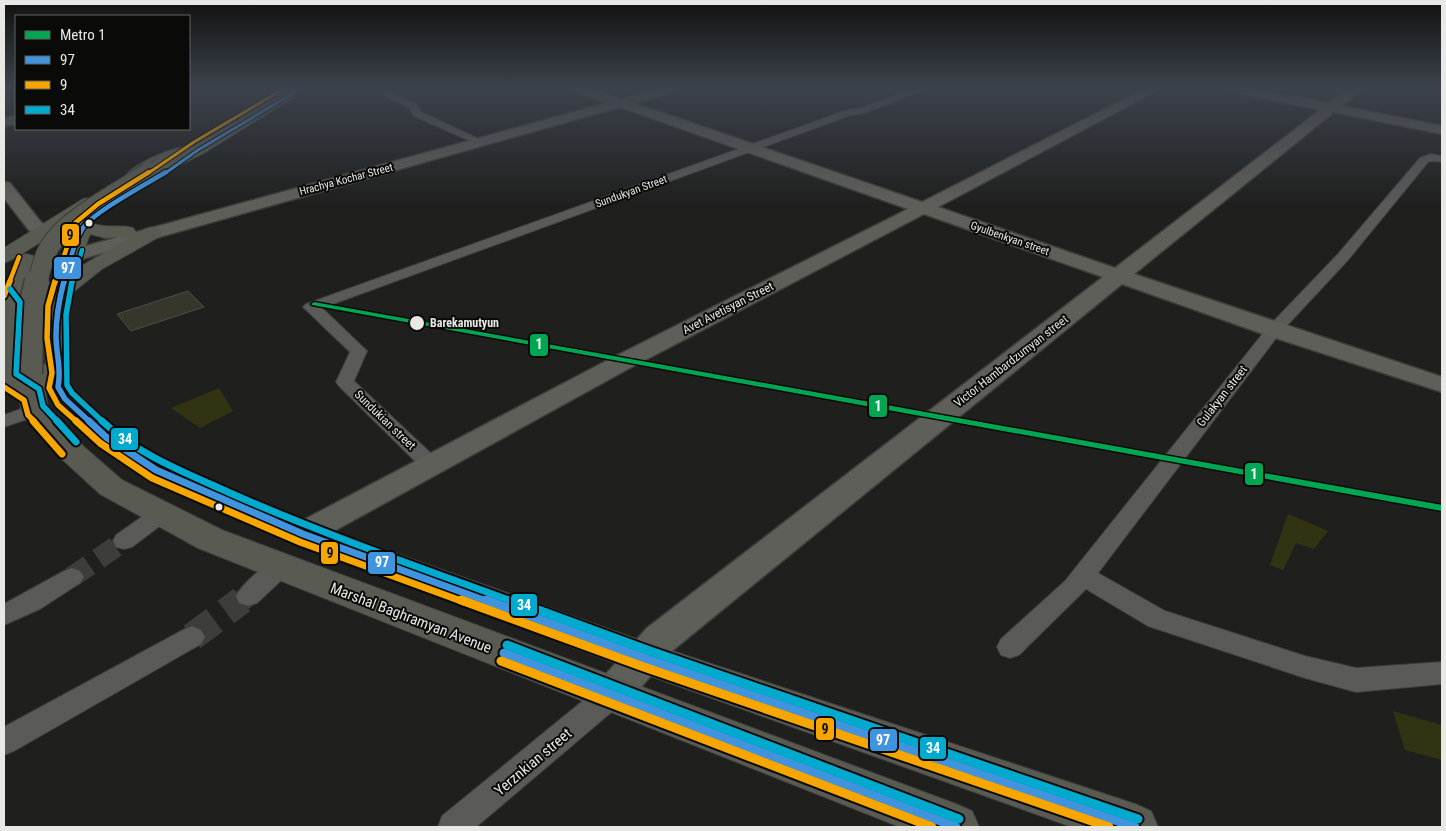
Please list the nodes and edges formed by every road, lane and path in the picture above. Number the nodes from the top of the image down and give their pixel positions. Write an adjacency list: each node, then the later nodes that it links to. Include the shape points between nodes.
1 (228, 127): 14 (main road)
2 (233, 127): 14 (main road)
3 (446, 127): 12 (street)
4 (522, 127): 12 (street, Hrachya Kochar Street)
5 (530, 127): 21 (street, Hrachya Kochar Street)
6 (689, 127): 13 (street, Gyulbenkyan street)
7 (809, 127): 13 (street)
8 (1080, 127): 17 (street, Avet Avetisyan Street)
9 (1307, 127): 24 (street, Victor Hambardzumyan street)
10 (1426, 127): 11 (street)
11 (1442, 130)
12 (474, 139): 20 (street, Hrachya Kochar Street)
13 (750, 148): 17 (street, Gyulbenkyan street); 31 (street, Sundukian street, via 310,307 359,351 345,382)
14 (178, 158): 18 (main road, via 181,163); 19 (main road, via 155,163); 23 (main road, bridge, via 71,222)
15 (1442, 159): 27 (street, Gulakyan street, via 1431,157 1424,160 1343,258)
16 (5, 191): 19 (street)
17 (922, 207): 24 (street, Gyulbenkyan street); 31 (street, Avet Avetisyan Street)
18 (82, 226): 19 (main road); 20 (main road, via 106,232); 23 (main road)
19 (43, 232): 22 (main road)
20 (126, 232): 23 (street, Hrachya Kochar Street)
21 (152, 233): 23 (street, Hrachya Kochar Street); 25 (main road, via 96,265)
22 (4, 257)
23 (37, 263): 25 (main road); 26 (main road); 29 (main road, bridge, via 31,306)
24 (1120, 276): 27 (street, Gyulbenkyan street); 42 (street, Victor Hambardzumyan street, via 660,639)
25 (62, 290): 26 (main road, via 49,288); 29 (main road, via 57,308 56,338 61,373)
26 (7, 299): 29 (main road, via 7,379)
27 (1274, 330): 28 (street, Gyulbenkyan street); 36 (street, Gulakyan street)
28 (1442, 385)
29 (39, 387): 30 (street); 32 (main road, Marshal Baghramyan Avenue, via 73,453 111,487); 33 (main road, via 65,399 106,437 156,470)
30 (4, 421)
31 (432, 465): 33 (street, Avet Avetisyan Street)
32 (161, 514): 34 (street); 35 (main road, Marshal Baghramyan Avenue, via 210,540)
33 (303, 534): 42 (main road)
34 (124, 541)
35 (281, 567): 38 (street); 44 (main road, Marshal Baghramyan Avenue)
36 (1083, 576): 41 (street, Gulakyan street); 43 (street, via 1157,619 1356,680)
37 (72, 577): 39 (street)
38 (248, 596)
39 (4, 615)
40 (192, 637): 45 (street)
41 (1010, 647)
42 (644, 658): 44 (street, Victor Hambardzumyan street); 48 (main road)
43 (1442, 673)
44 (611, 695): 46 (street, Yerznkian street); 47 (main road, Marshal Baghramyan Avenue)
45 (4, 742)
46 (453, 827)
47 (956, 827)
48 (1134, 827)

